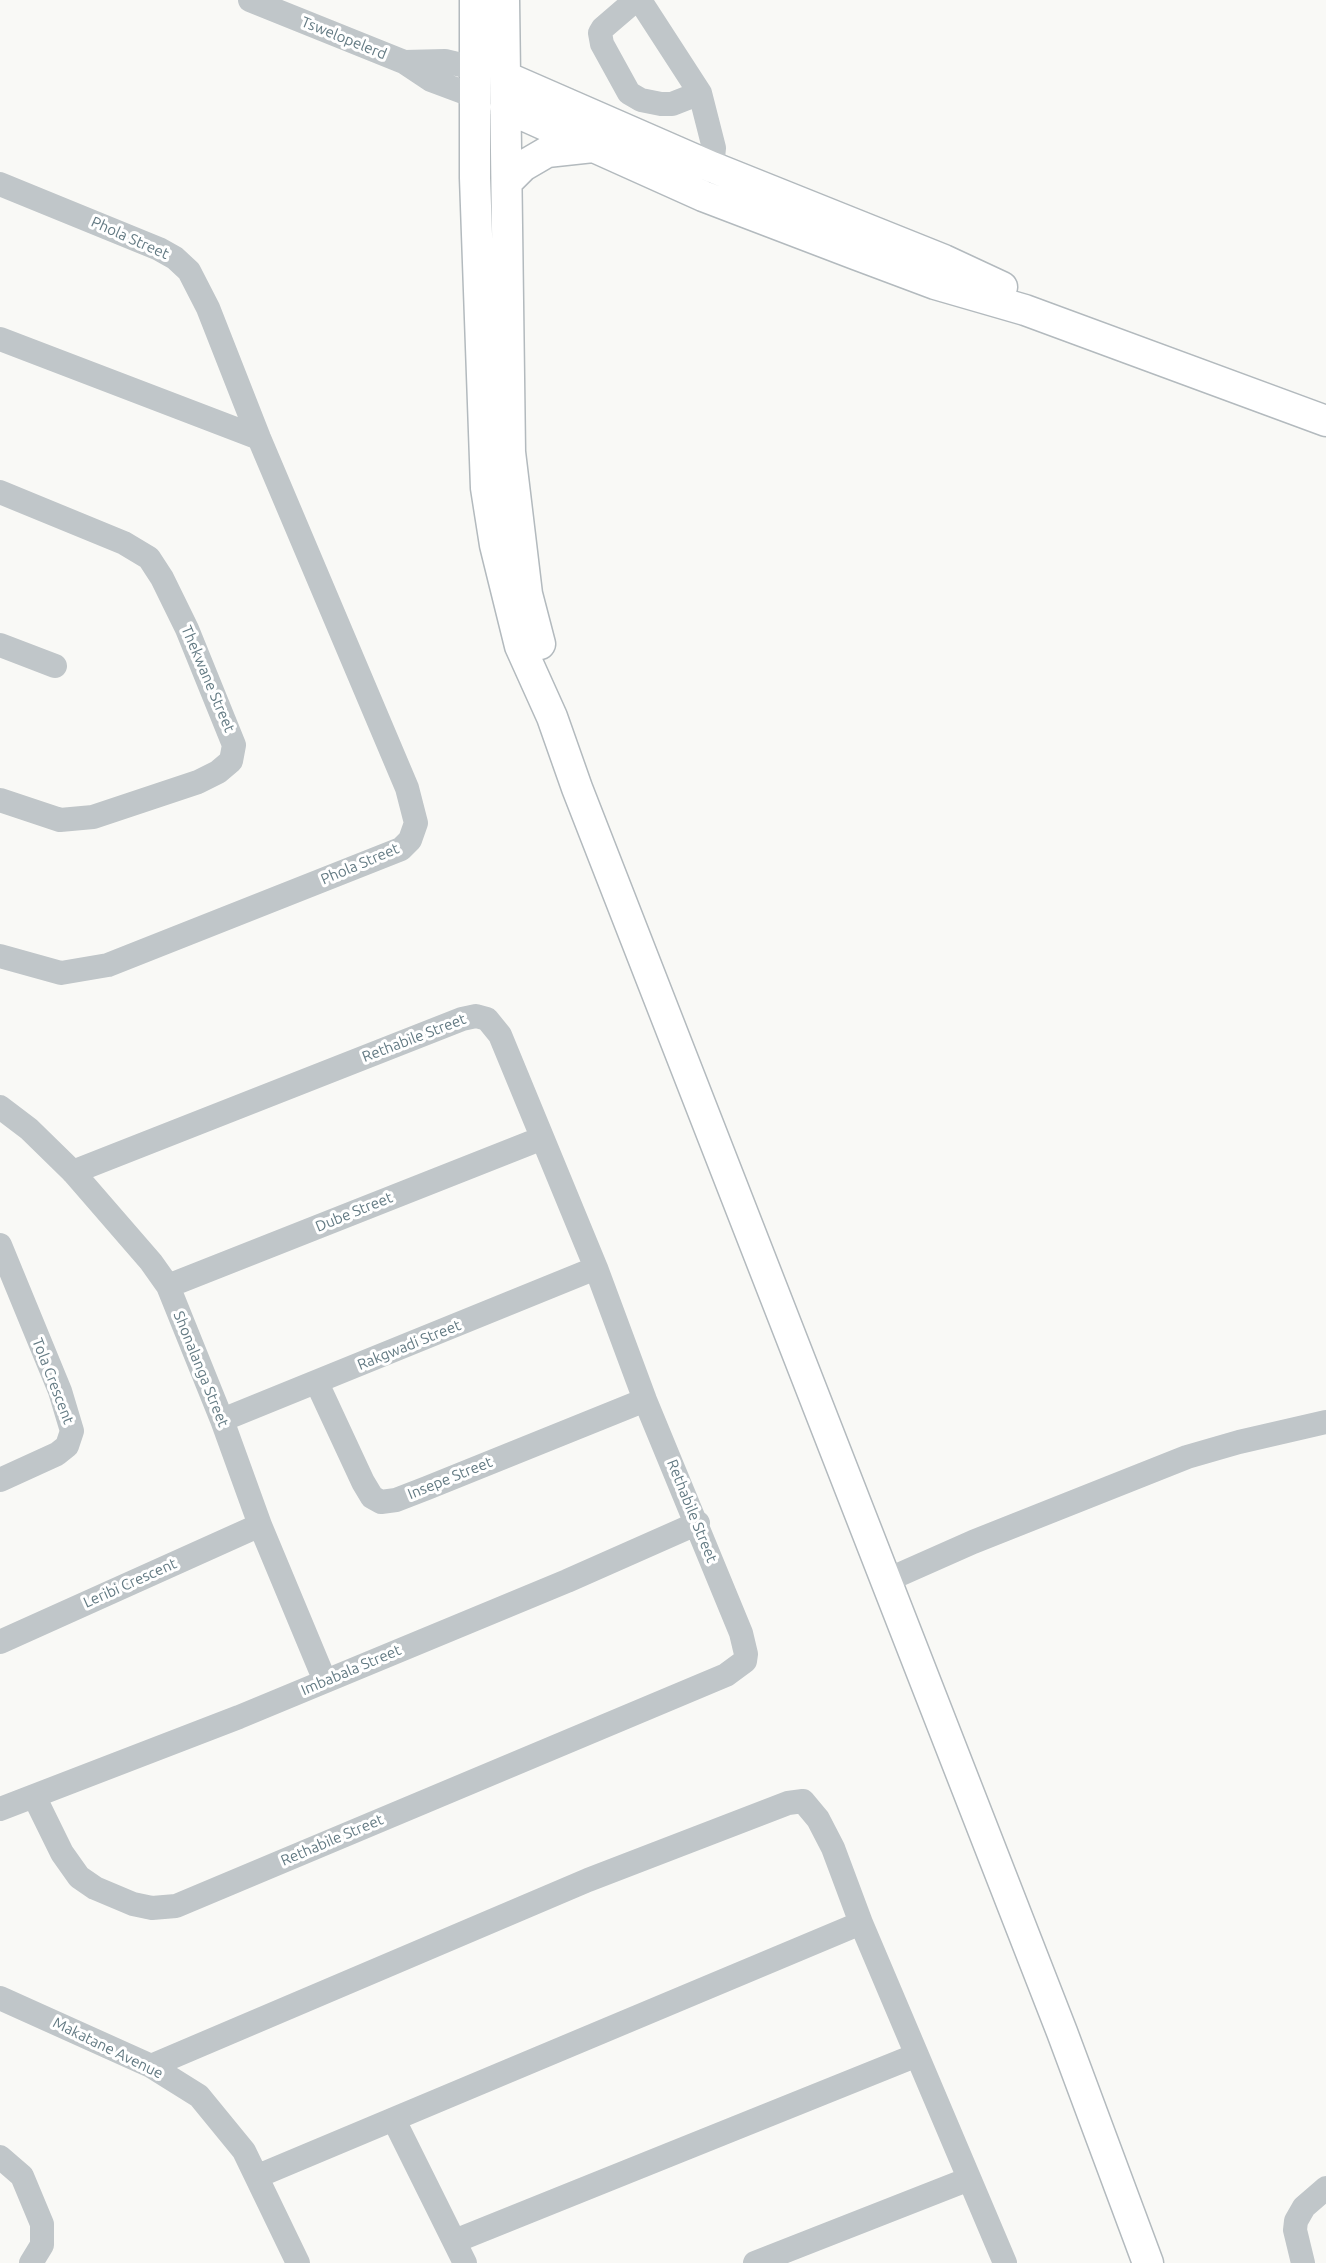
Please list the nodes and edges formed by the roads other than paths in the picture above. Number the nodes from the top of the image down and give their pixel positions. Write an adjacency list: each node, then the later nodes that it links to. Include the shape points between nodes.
1 (250, 0): 5 (street, Tswelopelerd, via 404,62 445,61)
2 (475, 0): 5 (main road)
3 (504, 0): 4 (main road)
4 (506, 77): 5 (street, Tswelopelerd); 7 (main road); 9 (main road)
5 (475, 82): 7 (street, Tswelopelerd); 19 (main road, via 486,488 508,604 530,672)
6 (700, 93): 6 (street, via 672,104 641,100 629,93 602,44 603,28 631,4 641,2); 9 (street, via 714,148)
7 (505, 107): 8 (main road); 10 (main road)
8 (593, 147): 10 (main road, via 547,152 523,166); 12 (main road, via 703,196 885,265 993,303)
9 (712, 167): 12 (main road, via 976,275 1009,291)
10 (507, 182): 19 (main road, via 510,452 527,594 548,678)
11 (0, 184): 15 (street, Phola Street, via 159,249 181,263 208,308)
12 (1025, 310): 14 (main road)
13 (0, 339): 15 (street)
14 (1326, 421)
15 (258, 438): 21 (street, Phola Street, via 406,788 415,811 415,832 401,849 108,965 61,973)
16 (0, 492): 20 (street, Thekwane Street, via 116,540 149,558 187,629 234,745 231,761 218,772 93,817 60,820)
17 (0, 645): 18 (street)
18 (56, 666)
19 (552, 717): 35 (main road)
20 (0, 800)
21 (0, 956)
22 (0, 1107): 24 (street, Shonalanga Street)
23 (540, 1139): 24 (street, Rethabile Street, via 500,1035 487,1019 471,1016); 26 (street, Rethabile Street); 27 (street, Dube Street)
24 (73, 1172): 27 (street, Shonalanga Street)
25 (0, 1245): 32 (street, Tola Crescent, via 60,1390 72,1431 67,1446 57,1454)
26 (596, 1268): 28 (street, Rakgwadi Street); 29 (street, Rethabile Street)
27 (168, 1286): 30 (street, Shonalanga Street)
28 (316, 1383): 29 (street, Insepe Street, via 363,1482 372,1497 381,1502 406,1496); 30 (street, Rakgwadi Street)
29 (645, 1400): 33 (street, Rethabile Street)
30 (222, 1420): 34 (street, Shonalanga Street)
31 (1326, 1422): 35 (street, via 1187,1457)
32 (0, 1480)
33 (698, 1523): 37 (street, Imbabala Street); 38 (street, Rethabile Street, via 745,1647 745,1661 740,1666 708,1683 176,1905 152,1908 133,1904 79,1877 62,1853)
34 (260, 1525): 36 (street, Leribi Crescent); 37 (street, Shonalanga Street)
35 (885, 1581): 55 (main road)
36 (0, 1642)
37 (325, 1681): 38 (street, Imbabala Street)
38 (34, 1796): 39 (street, Imbabala Street)
39 (0, 1809)
40 (861, 1923): 42 (street); 43 (street, via 818,1819 808,1805 797,1800 588,1880); 44 (street)
41 (0, 1998): 43 (street, Makatane Avenue)
42 (918, 2055): 47 (street); 49 (street)
43 (151, 2066): 46 (street, Makatane Avenue, via 199,2096 244,2151)
44 (394, 2120): 46 (street); 49 (street)
45 (0, 2157): 50 (street, via 22,2176 42,2224 42,2245)
46 (258, 2176): 51 (street, Makatane Avenue)
47 (969, 2179): 53 (street); 54 (street)
48 (1326, 2188): 56 (street, via 1304,2207 1296,2221)
49 (455, 2241): 52 (street)
50 (31, 2263)
51 (298, 2263)
52 (465, 2263)
53 (755, 2263)
54 (1005, 2263)
55 (1148, 2263)
56 (1303, 2263)

